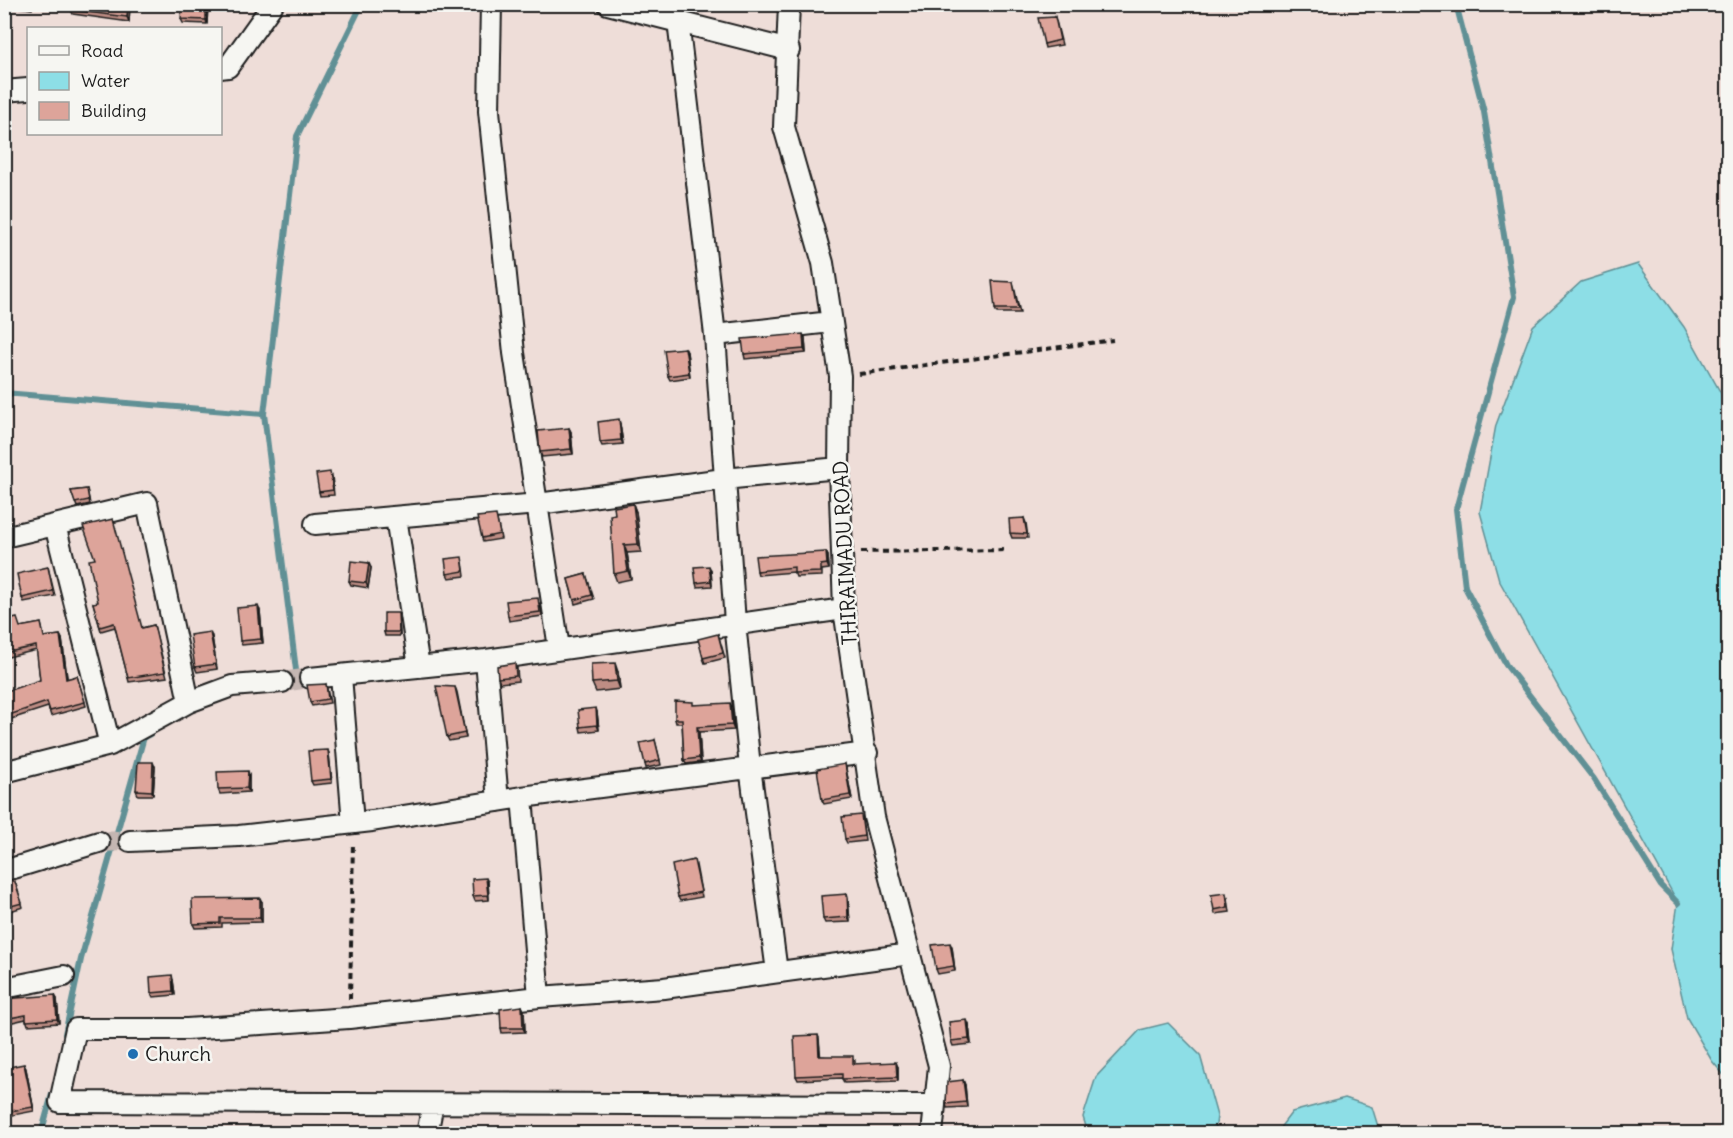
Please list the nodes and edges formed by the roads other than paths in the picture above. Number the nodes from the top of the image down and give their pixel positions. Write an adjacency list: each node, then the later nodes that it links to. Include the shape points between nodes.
1 (273, 4): 7 (street, via 228,67)
2 (491, 4): 14 (street, via 489,111 514,352)
3 (608, 4): 5 (street)
4 (789, 4): 6 (street, THIRAIMADU ROAD)
5 (677, 13): 6 (street); 11 (street)
6 (789, 50): 10 (street, THIRAIMADU ROAD, via 784,127 823,263)
7 (222, 68)
8 (27, 89): 9 (street)
9 (4, 91)
10 (831, 322): 11 (street); 12 (street, THIRAIMADU ROAD, via 840,376)
11 (715, 335): 13 (street)
12 (839, 468): 13 (street); 19 (street, THIRAIMADU ROAD)
13 (724, 479): 14 (street); 20 (street)
14 (538, 504): 15 (street); 21 (street)
15 (396, 517): 16 (street); 23 (street)
16 (315, 524)
17 (55, 525): 18 (street); 27 (street, via 147,503); 28 (street)
18 (4, 537)
19 (844, 609): 20 (street); 29 (street, THIRAIMADU ROAD)
20 (735, 624): 21 (street); 30 (street)
21 (559, 648): 22 (street)
22 (486, 660): 23 (street); 33 (street)
23 (420, 667): 24 (street)
24 (341, 676): 25 (street); 34 (street)
25 (310, 678)
26 (282, 682): 27 (street, via 232,686)
27 (189, 702): 28 (street)
28 (110, 745): 31 (street)
29 (867, 753): 30 (street); 38 (street, THIRAIMADU ROAD, via 874,817)
30 (750, 767): 32 (street); 39 (street)
31 (5, 770)
32 (522, 797): 33 (street); 42 (street)
33 (498, 801): 34 (street)
34 (353, 824): 35 (street, via 239,836)
35 (130, 841)
36 (99, 842): 37 (street)
37 (4, 871)
38 (910, 954): 39 (street); 44 (street, THIRAIMADU ROAD, via 939,1066)
39 (777, 972): 42 (street, via 664,988)
40 (64, 976): 41 (street)
41 (4, 988)
42 (539, 997): 43 (street, via 349,1018 187,1029 76,1029 60,1102)
43 (433, 1104): 44 (street); 45 (street)
44 (935, 1105): 46 (street, THIRAIMADU ROAD)
45 (427, 1134)
46 (932, 1134)

